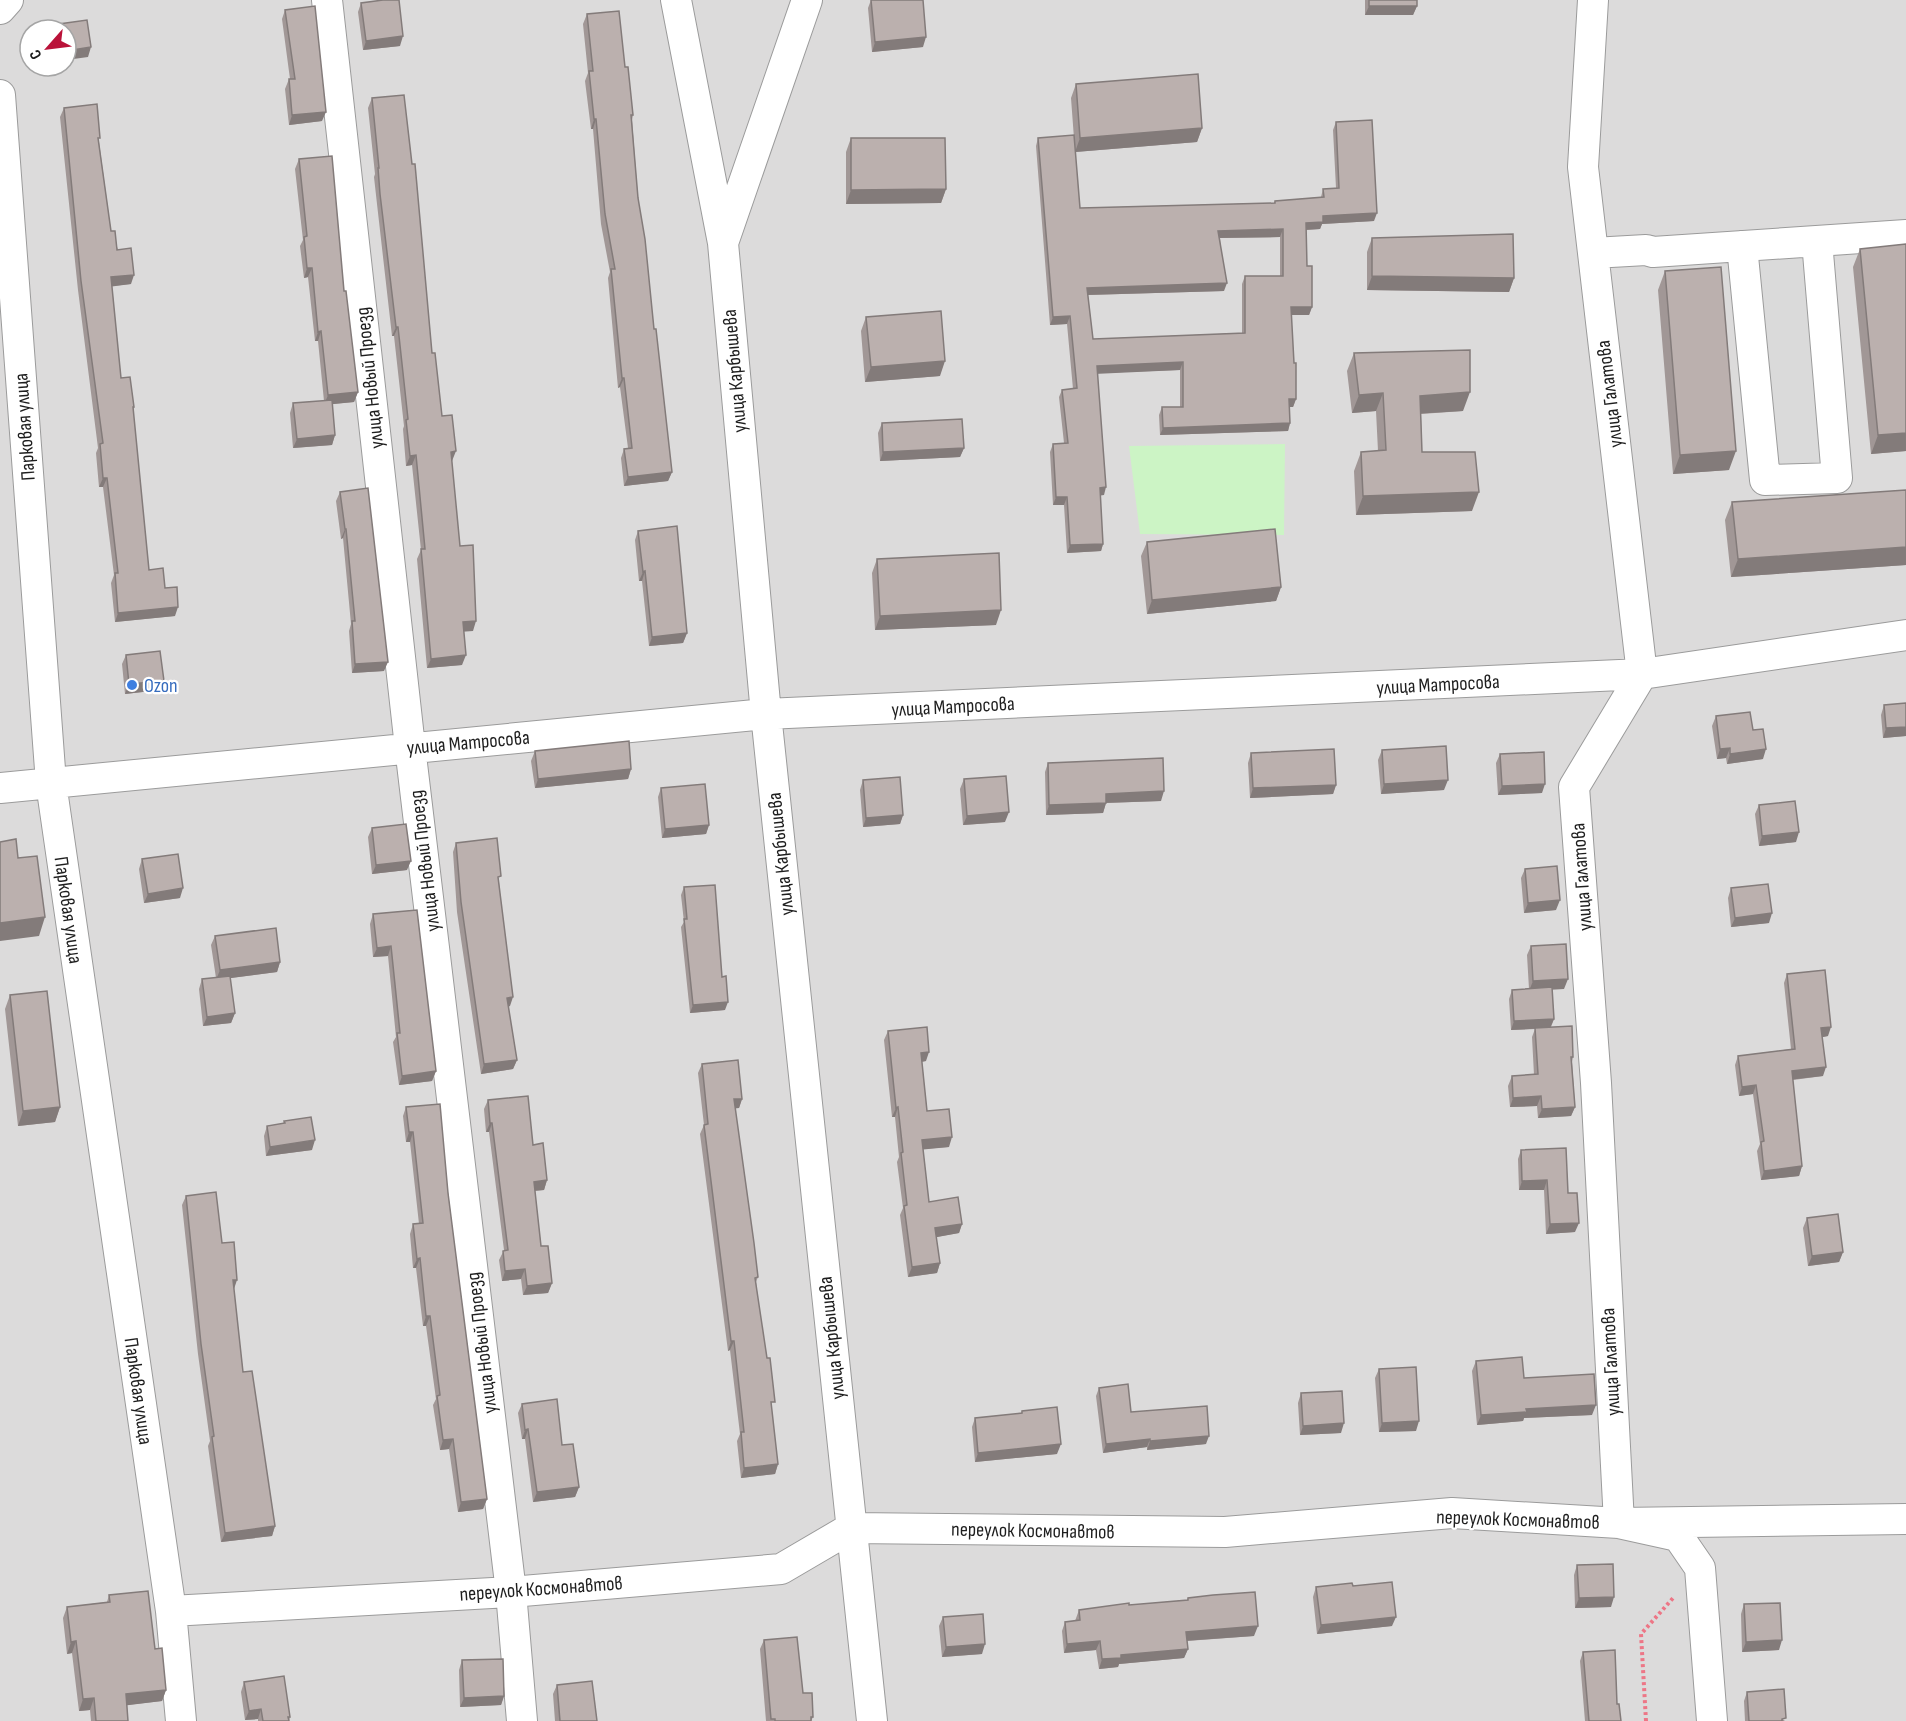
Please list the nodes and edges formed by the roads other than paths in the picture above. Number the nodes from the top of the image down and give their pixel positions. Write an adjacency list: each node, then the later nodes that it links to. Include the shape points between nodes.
1 (8, 0): 6 (street)
2 (327, 0): 16 (street, улица Новый Проезд)
3 (676, 0): 10 (street)
4 (807, 0): 10 (street, улица Карбышева)
5 (1593, 0): 12 (street, улица Галатова, via 1582,166)
6 (0, 9)
7 (0, 95): 17 (street, Парковая улица)
8 (1906, 235): 9 (street)
9 (1817, 241): 11 (street); 11 (street, via 1838,478 1765,480)
10 (723, 243): 15 (street, улица Карбышева)
11 (1742, 246): 12 (street)
12 (1593, 253): 14 (street, улица Галатова)
13 (1906, 635): 14 (street, улица Матросова)
14 (1642, 674): 15 (street, улица Матросова); 20 (street, улица Галатова, via 1574,787 1596,1083)
15 (766, 714): 16 (street, улица Матросова); 21 (street, улица Карбышева)
16 (410, 747): 17 (street, улица Матросова); 22 (street, улица Новый Проезд)
17 (51, 783): 18 (street, улица Матросова); 23 (street, Парковая улица)
18 (0, 788)
19 (1906, 1519): 20 (street, переулок Космонавтов)
20 (1619, 1523): 21 (street, переулок Космонавтов, via 1452,1513 1225,1532); 27 (street, via 1678,1536 1700,1568)
21 (850, 1528): 22 (street, переулок Космонавтов, via 781,1569); 26 (street, улица Карбышева)
22 (511, 1592): 23 (street, переулок Космонавтов); 25 (street, улица Новый Проезд)
23 (171, 1611): 24 (street, Парковая улица)
24 (181, 1721)
25 (522, 1721)
26 (872, 1721)
27 (1712, 1721)

